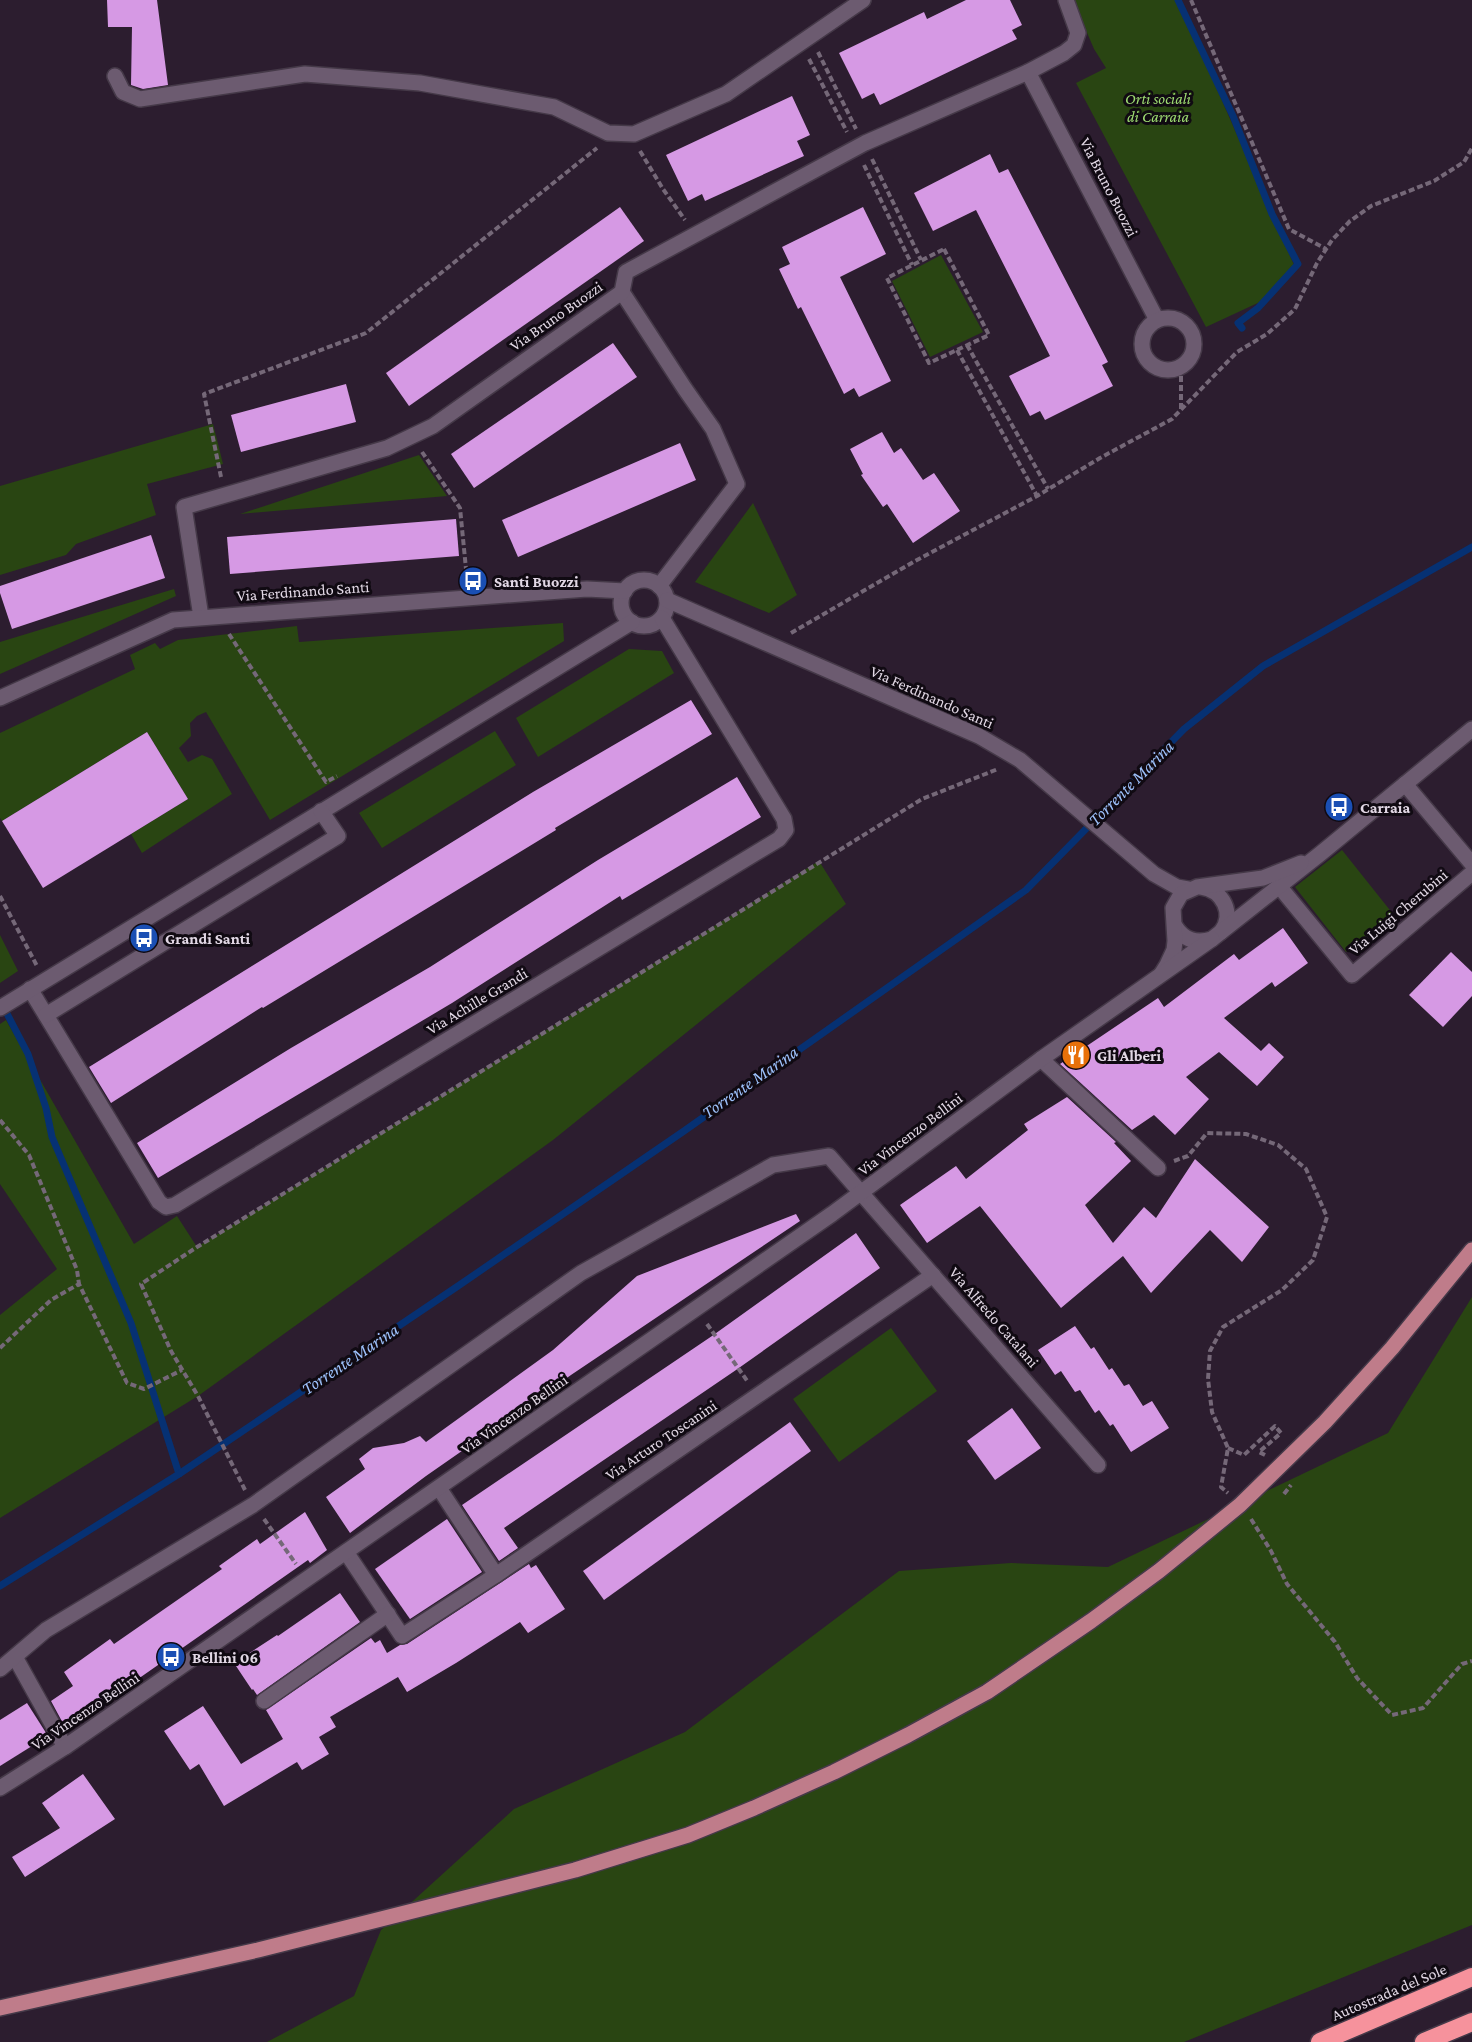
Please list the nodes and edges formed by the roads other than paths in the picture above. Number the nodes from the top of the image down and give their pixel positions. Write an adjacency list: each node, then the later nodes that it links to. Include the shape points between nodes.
1 (863, 0): 4 (street, via 726,94 634,134 594,127 554,107 420,82 305,74 140,99 123,92)
2 (1066, 0): 3 (street, Via Bruno Buozzi, via 1078,33 1074,45)
3 (1028, 72): 5 (street, Via Bruno Buozzi, via 865,143 664,250 626,272); 6 (street, Via Bruno Buozzi)
4 (115, 76)
5 (622, 291): 7 (street, via 713,429 737,484); 10 (street, Via Bruno Buozzi, via 433,426 387,448 184,507)
6 (1157, 320): 6 (street, via 1183,322 1194,336 1193,354 1181,368 1156,368 1144,356 1144,332)
7 (659, 586): 8 (street, Via Ferdinando Santi, via 637,581); 9 (street)
8 (625, 591): 10 (street, Via Ferdinando Santi, via 587,589); 12 (street, via 623,611)
9 (667, 600): 11 (street); 19 (street, Via Ferdinando Santi, via 979,736 1020,760)
10 (201, 616): 13 (street, Via Ferdinando Santi, via 173,620)
11 (662, 618): 12 (street, via 644,626); 29 (street, Via Achille Grandi, via 784,819 786,830 779,839 171,1206 159,1202)
12 (632, 622): 16 (street)
13 (0, 698)
14 (1472, 729): 15 (street, Via Vincenzo Bellini)
15 (1405, 784): 17 (street, Via Vincenzo Bellini); 18 (street)
16 (321, 812): 27 (street); 29 (street, via 338,837)
17 (1320, 855): 21 (street, Via Vincenzo Bellini); 22 (street, Via Vincenzo Bellini, via 1263,878)
18 (1472, 864)
19 (1152, 873): 22 (street, Via Ferdinando Santi, via 1177,887); 23 (street, Via Ferdinando Santi)
20 (1472, 873): 21 (street, Via Luigi Cherubini, via 1352,975)
21 (1279, 886): 25 (street, Via Vincenzo Bellini)
22 (1193, 888): 23 (street, via 1181,894); 25 (street, via 1213,891 1224,903 1226,920)
23 (1173, 908): 24 (street, Via Vincenzo Bellini)
24 (1174, 927): 25 (street, via 1187,939 1204,942); 26 (street, Via Vincenzo Bellini, via 1171,958)
25 (1216, 937): 26 (street, Via Vincenzo Bellini)
26 (1156, 979): 30 (street, Via Vincenzo Bellini)
27 (30, 989): 28 (street); 29 (street, Via Achille Grandi)
28 (6, 1004)
29 (46, 1015)
30 (1041, 1059): 31 (street); 32 (street, Via Vincenzo Bellini)
31 (1158, 1168)
32 (862, 1193): 34 (street, Via Alfredo Catalani); 36 (street, Via Vincenzo Bellini); 40 (street, Via Alfredo Catalani, via 829,1156 773,1165 582,1273 252,1503 46,1630)
33 (1472, 1250): 46 (main road, via 1377,1365 1240,1505 1091,1621 987,1692 908,1735 743,1813 688,1835 575,1870 258,1950)
34 (933, 1275): 35 (street, Via Alfredo Catalani); 38 (street, Via Arturo Toscanini)
35 (1098, 1465)
36 (439, 1488): 37 (street, Via Vincenzo Bellini); 38 (street)
37 (346, 1552): 39 (street); 43 (street, Via Vincenzo Bellini)
38 (496, 1575): 39 (street, Via Arturo Toscanini, via 402,1636)
39 (388, 1614): 42 (street)
40 (15, 1657): 41 (street); 43 (street)
41 (0, 1669)
42 (264, 1701)
43 (65, 1747): 44 (street, Via Vincenzo Bellini)
44 (0, 1788)
45 (1472, 1977): 48 (highway, Autostrada del Sole)
46 (0, 2008)
47 (1472, 2022): 49 (highway)
48 (1320, 2042)
49 (1424, 2042)

